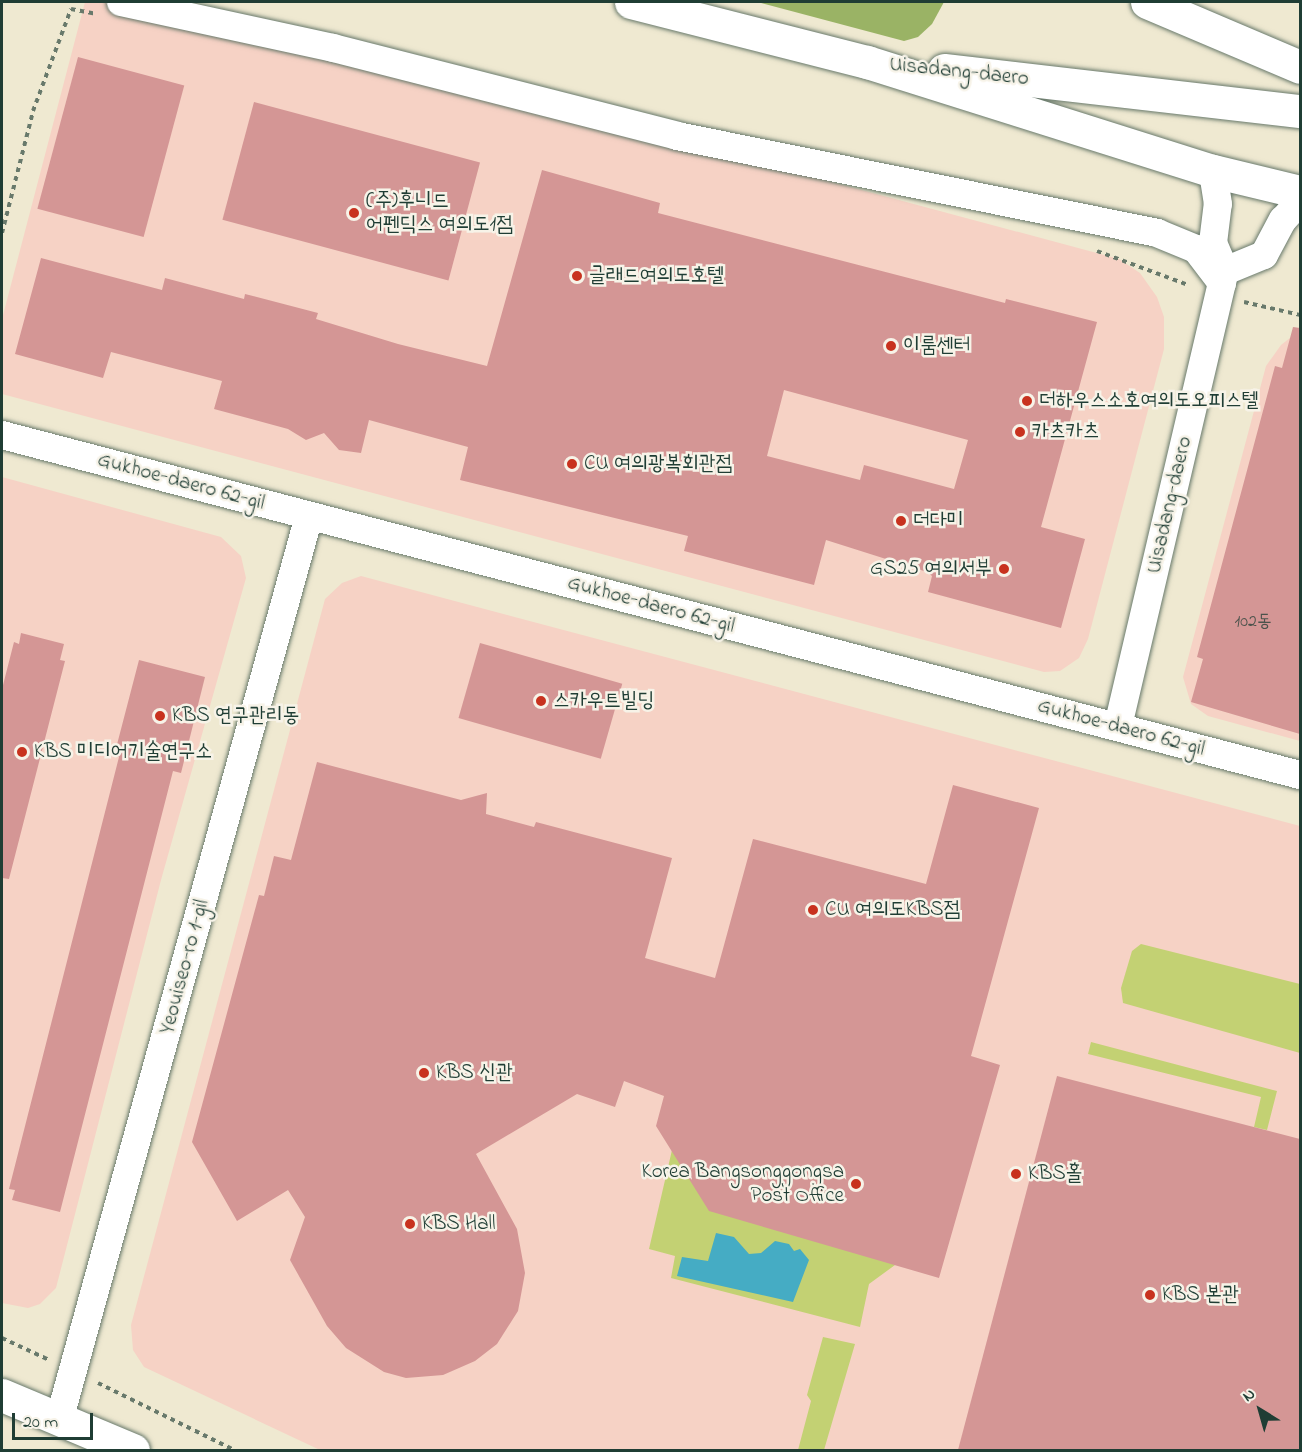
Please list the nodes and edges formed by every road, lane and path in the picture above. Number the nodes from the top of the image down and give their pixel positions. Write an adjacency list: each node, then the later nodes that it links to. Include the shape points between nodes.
1 (631, 2): 4 (main road, Uisadang-daero)
2 (1148, 2): 6 (main road)
3 (113, 9): 11 (path, via 71,9 33,111); 12 (street, via 333,48 677,136 1157,233 1196,249)
4 (703, 11): 5 (main road, Uisadang-daero)
5 (867, 62): 7 (main road, Uisadang-daero); 8 (main road, Uisadang-daero)
6 (1300, 67)
7 (1300, 111)
8 (1213, 171): 9 (main road, Uisadang-daero); 12 (street, via 1218,204 1213,243)
9 (1300, 192)
10 (1300, 201): 12 (street, via 1283,220 1264,255)
11 (2, 233)
12 (1223, 277): 15 (street, Uisadang-daero)
13 (2, 435): 14 (street, Gukhoe-daero 62-gil)
14 (309, 516): 15 (street, Gukhoe-daero 62-gil); 18 (street, Yeouiseo-ro 1-gil)
15 (1118, 726): 16 (street, Gukhoe-daero 62-gil)
16 (1300, 775)
17 (2, 1338): 18 (path)
18 (73, 1370): 20 (street, Yeouiseo-ro 1-gil); 22 (path)
19 (2, 1395): 20 (main road)
20 (60, 1417): 21 (main road)
21 (133, 1450)
22 (234, 1450)

